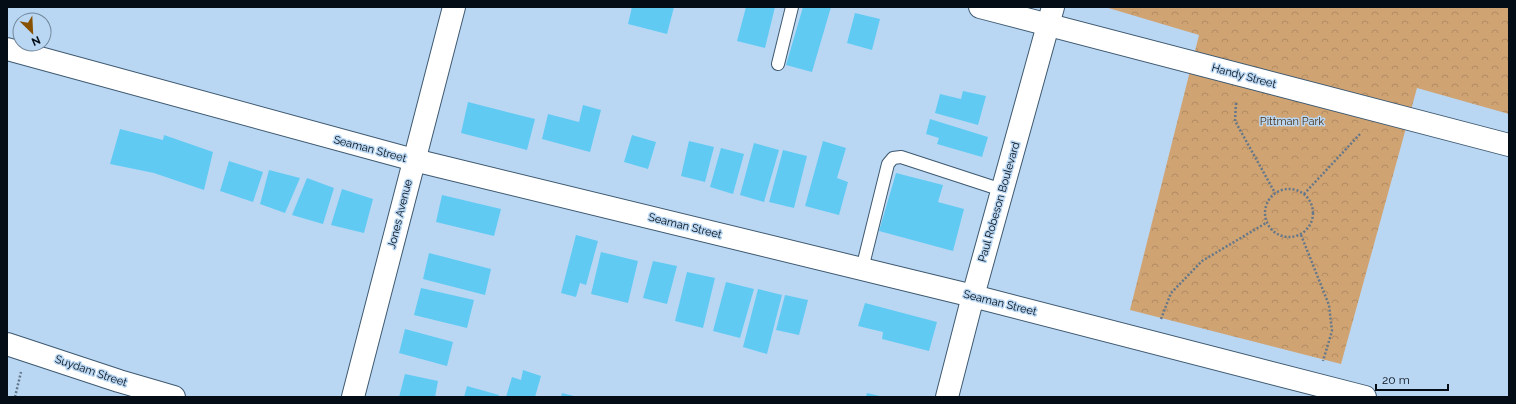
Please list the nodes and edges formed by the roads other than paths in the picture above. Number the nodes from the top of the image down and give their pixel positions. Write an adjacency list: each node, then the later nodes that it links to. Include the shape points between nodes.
1 (454, 7): 8 (street, Jones Avenue)
2 (792, 7): 6 (lane)
3 (980, 7): 4 (street, Handy Street)
4 (1051, 16): 7 (street, Handy Street); 9 (street, Paul Robeson Boulevard)
5 (7, 49): 8 (street, Seaman Street)
6 (778, 64)
7 (1509, 145)
8 (414, 160): 10 (street, Seaman Street); 14 (street, Jones Avenue)
9 (1002, 190): 10 (lane, via 901,157 894,158 888,164); 11 (street, Paul Robeson Boulevard)
10 (862, 269): 11 (street, Seaman Street)
11 (973, 296): 15 (street, Paul Robeson Boulevard); 16 (street, Seaman Street)
12 (7, 344): 13 (street, Suydam Street)
13 (174, 397)
14 (353, 397)
15 (947, 397)
16 (1365, 397)

